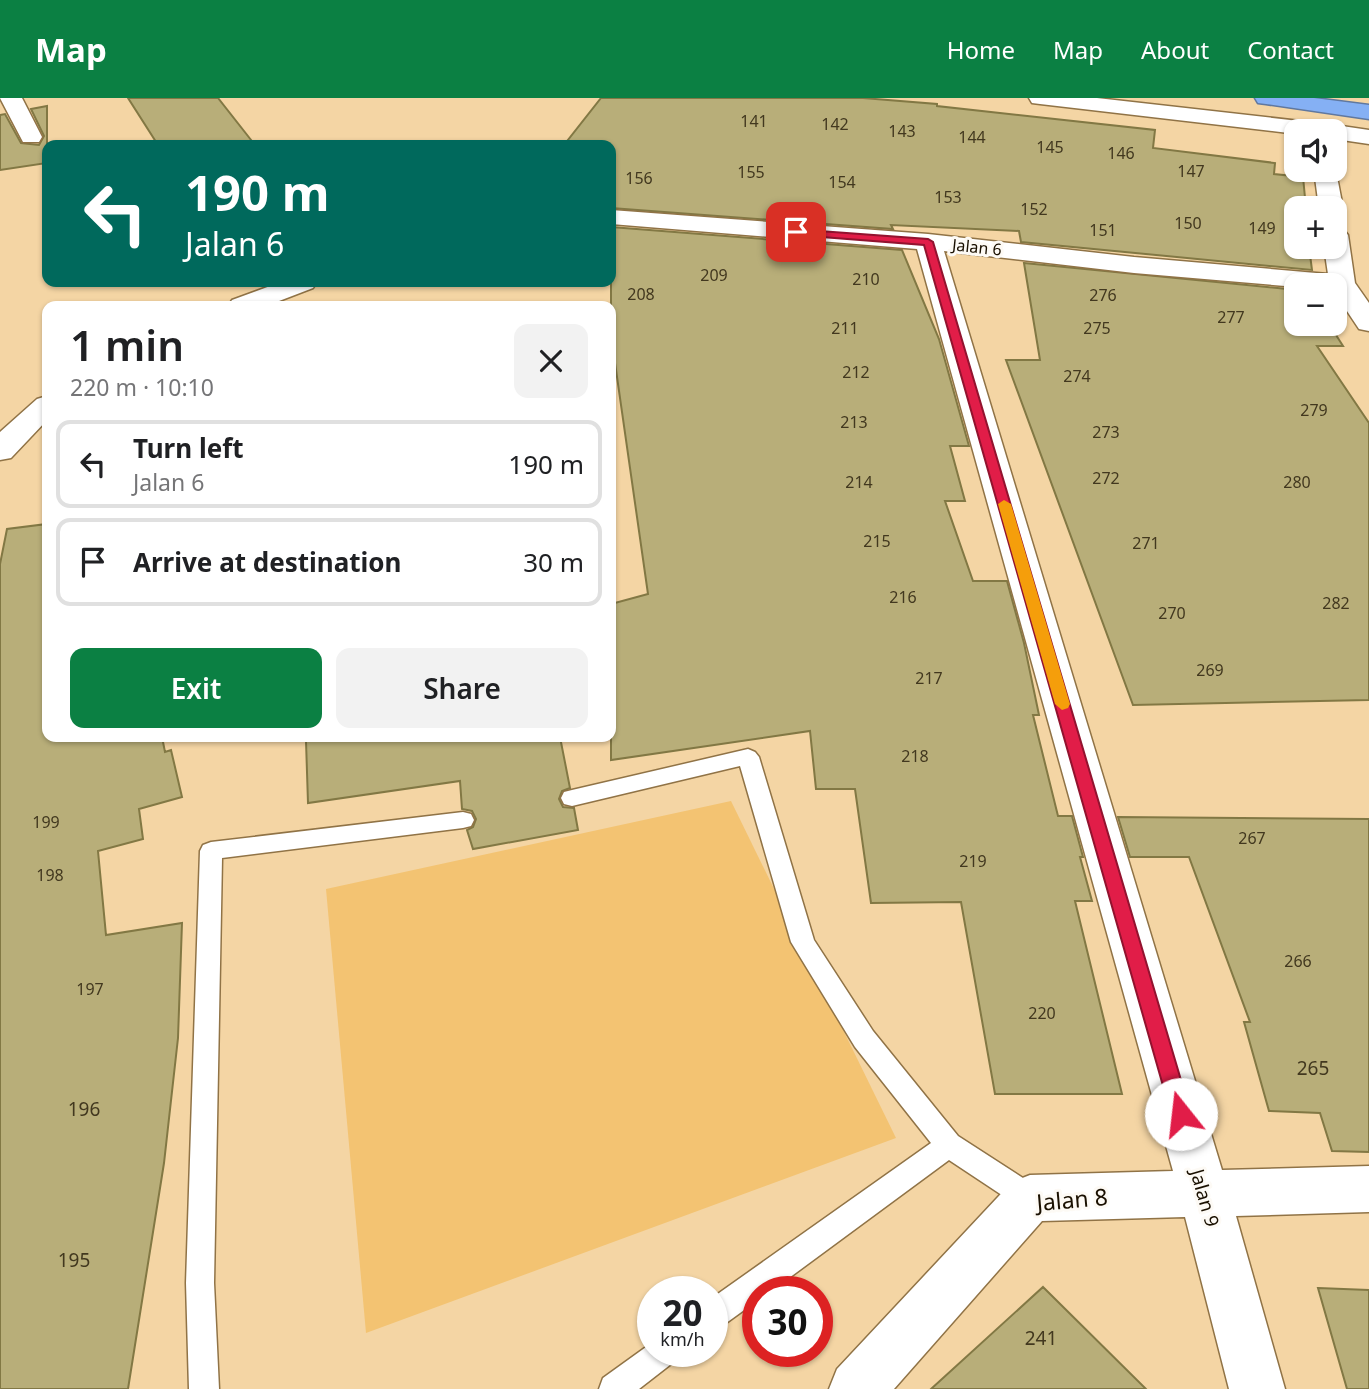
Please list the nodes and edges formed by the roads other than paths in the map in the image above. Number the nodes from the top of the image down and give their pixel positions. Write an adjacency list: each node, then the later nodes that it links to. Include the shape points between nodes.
1 (11, 98): 9 (street)
2 (1041, 98): 7 (street)
3 (1266, 98): 6 (highway)
4 (1303, 98): 5 (highway)
5 (1369, 105)
6 (1369, 112)
7 (1284, 126)
8 (1347, 134): 10 (street)
9 (31, 136)
10 (1369, 137)
11 (616, 217): 12 (street, Jalan 6)
12 (928, 242): 13 (street, Jalan 6); 24 (street, Jalan 9)
13 (1284, 278)
14 (291, 287): 16 (street)
15 (1347, 290): 17 (street)
16 (255, 301)
17 (1369, 323)
18 (42, 409): 19 (street)
19 (0, 451)
20 (572, 798): 22 (lane, via 748,757 803,942 864,1039)
21 (464, 820): 28 (lane, via 211,851 200,1283)
22 (949, 1145): 25 (lane); 26 (lane)
23 (1369, 1189): 24 (street, Jalan 8)
24 (1204, 1193): 25 (street, Jalan 8); 31 (street, Jalan 9)
25 (1030, 1198): 30 (street, Jalan 8)
26 (728, 1304)
27 (644, 1367): 29 (lane)
28 (204, 1389)
29 (614, 1389)
30 (857, 1389)
31 (1257, 1389)

